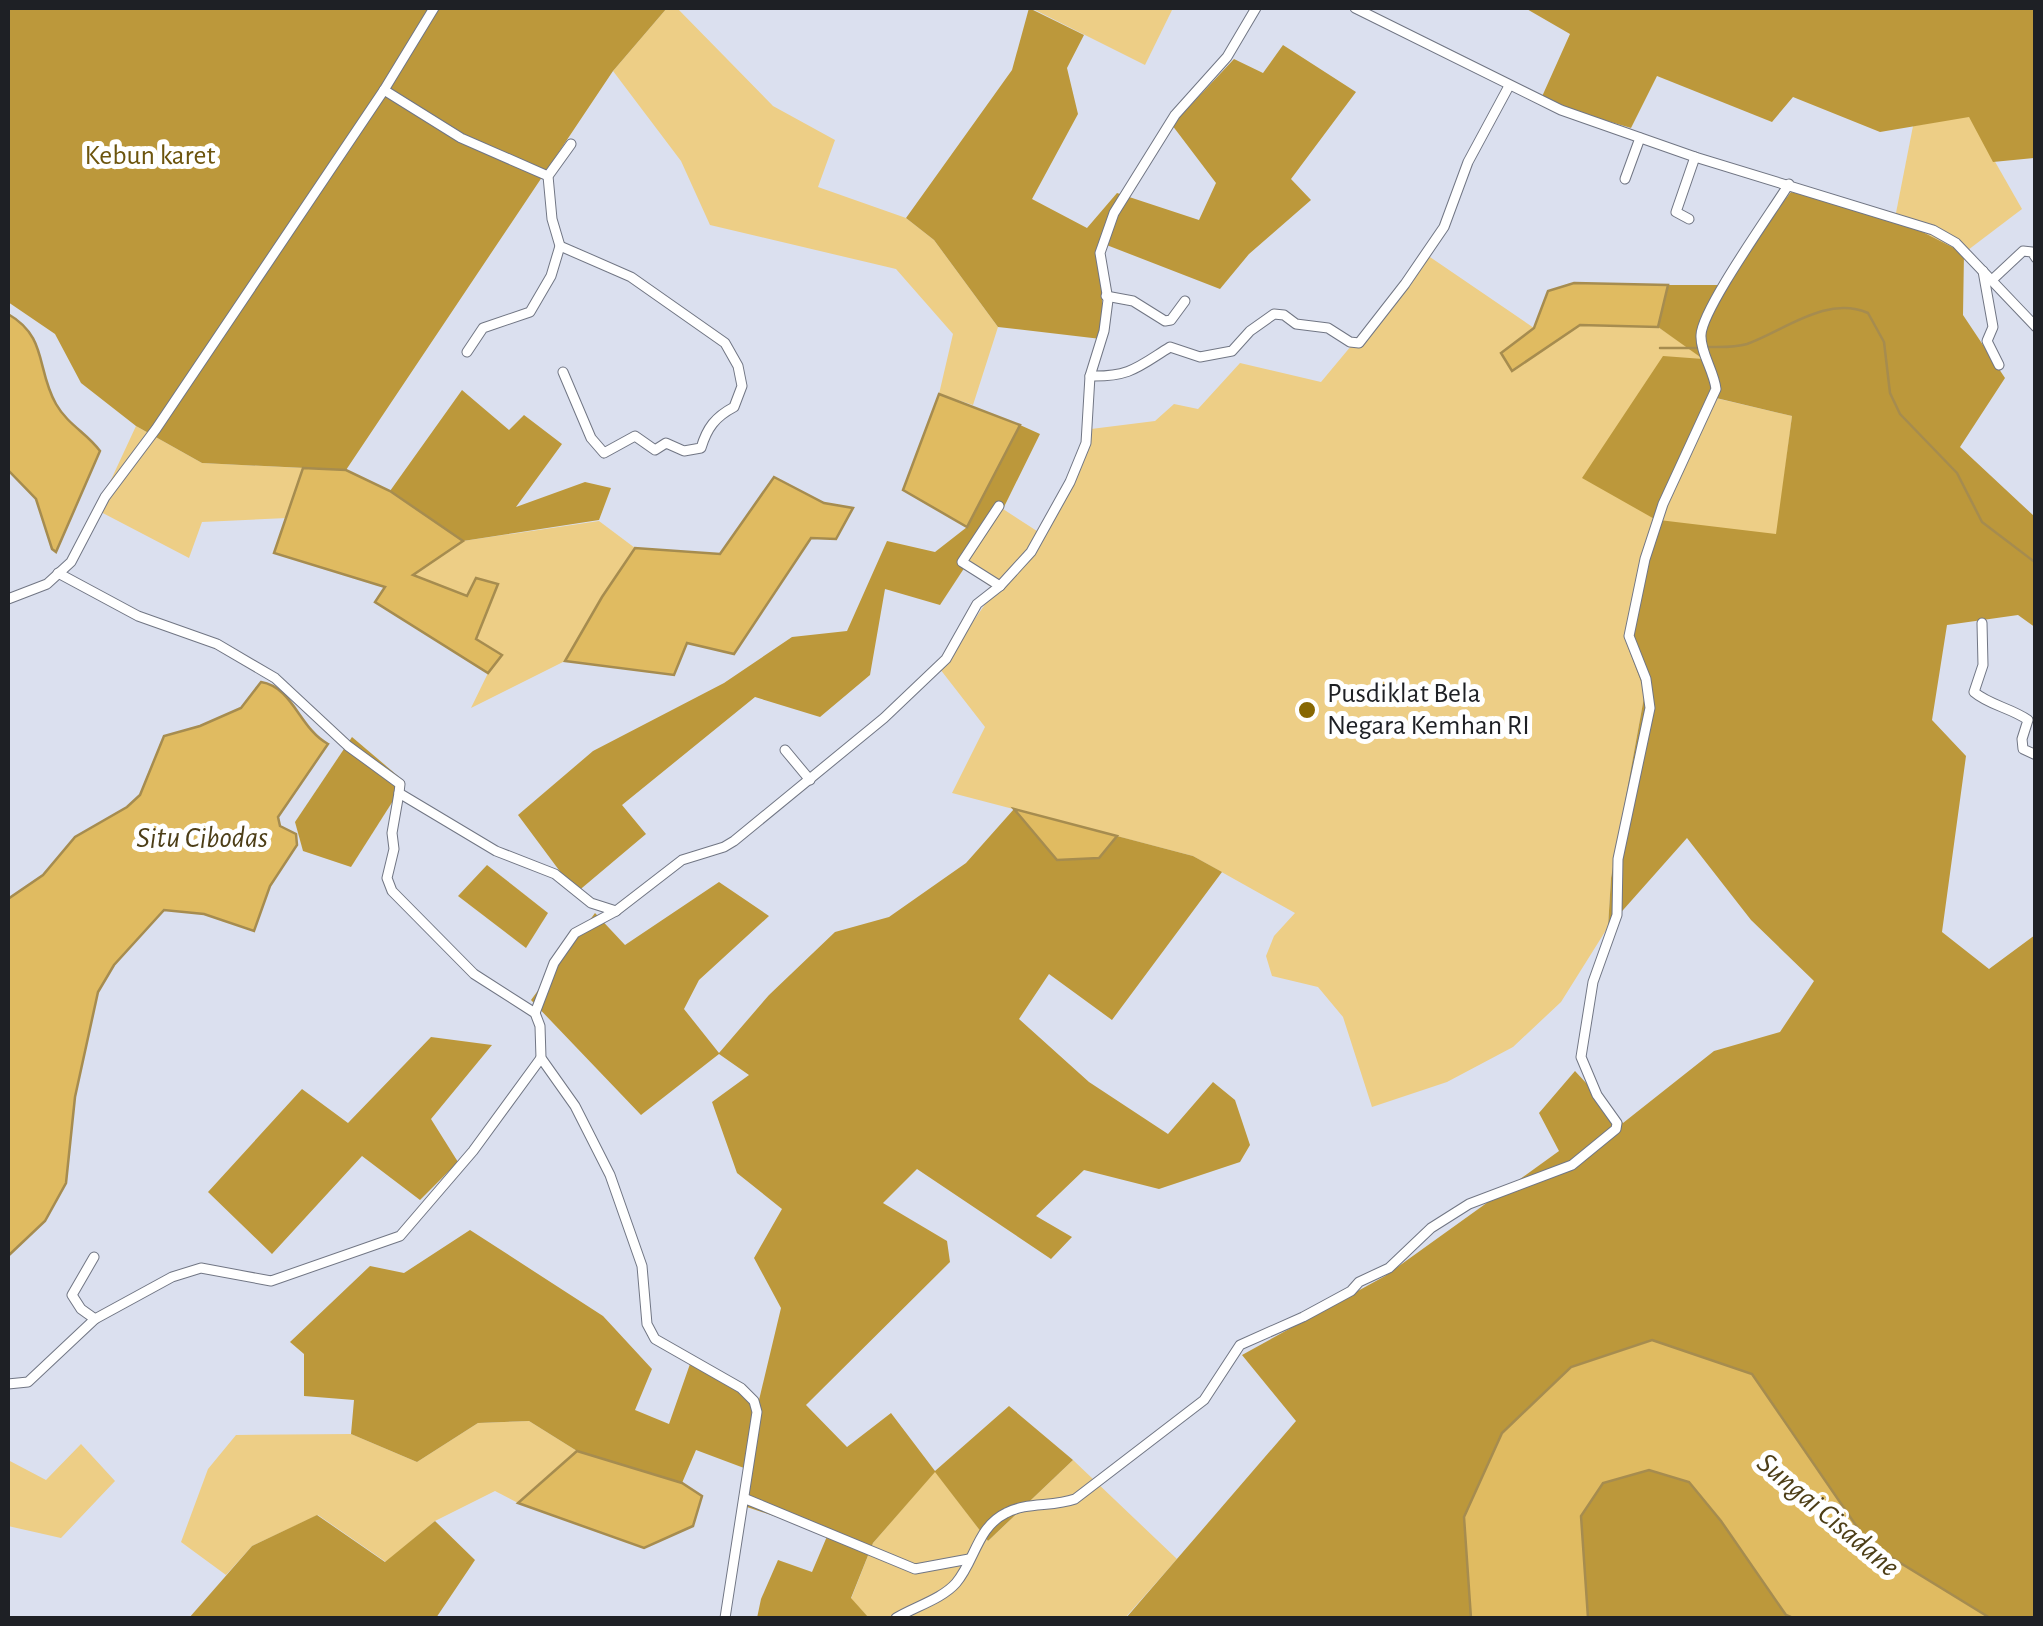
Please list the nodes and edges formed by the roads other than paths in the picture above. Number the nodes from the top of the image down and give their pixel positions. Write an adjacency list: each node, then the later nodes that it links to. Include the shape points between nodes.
1 (434, 8): 5 (street)
2 (1256, 8): 17 (street, via 1227,56 1175,115 1114,213 1100,253)
3 (1355, 8): 4 (street)
4 (1509, 86): 6 (street); 23 (street, via 1468,162 1444,227 1358,343 1274,314 1232,351 1200,357 1170,347 1138,370)
5 (384, 90): 9 (street, via 461,138); 25 (street, via 115,481 78,554)
6 (1640, 138): 8 (street); 10 (street)
7 (570, 144): 9 (street)
8 (1695, 157): 11 (street); 12 (street, via 1676,212)
9 (548, 176): 13 (street)
10 (1625, 179)
11 (1789, 184): 15 (street, via 1933,230); 40 (street, via 1707,313 1700,338 1716,388 1663,504 1629,636 1650,708 1618,859 1617,915 1594,982 1581,1057 1616,1129 1572,1165 1470,1204 1351,1292 1247,1340 1204,1400 1075,1499 999,1517)
12 (1689, 219)
13 (560, 246): 20 (street, via 530,312 484,328); 22 (street, via 631,277 725,343 742,386 701,448 684,451 666,443 655,450 635,436 604,453 591,438)
14 (2036, 258): 16 (street, via 2024,251)
15 (1983, 271): 16 (street); 21 (street, via 1993,328 1987,341)
16 (1992, 280): 19 (street)
17 (1106, 296): 18 (street, via 1133,301 1165,321); 23 (street)
18 (1185, 301)
19 (2036, 327)
20 (467, 352)
21 (1999, 365)
22 (564, 372)
23 (1090, 376): 26 (street, via 1088,433 1075,469 1030,552)
24 (999, 506): 26 (street, via 962,562)
25 (58, 573): 27 (street, via 48,584); 32 (street, via 138,616 217,644 275,678 348,746 391,775)
26 (1000, 586): 31 (street, via 977,604 946,659)
27 (8, 599)
28 (1982, 623): 30 (street, via 1983,665 1974,692 2028,720 2023,748)
29 (785, 750): 31 (street)
30 (2036, 756)
31 (810, 780): 33 (street, via 724,847 682,860)
32 (400, 793): 33 (street, via 496,851 555,874 591,904); 34 (street, via 387,878 392,890 474,974)
33 (616, 911): 34 (street, via 575,933 554,963)
34 (535, 1012): 35 (street)
35 (541, 1058): 37 (street, via 400,1236 272,1282 200,1268); 39 (street, via 576,1106 610,1175 642,1266 647,1324 655,1339 754,1401)
36 (94, 1257): 37 (street, via 72,1295)
37 (95, 1318): 38 (street, via 42,1372)
38 (8, 1384)
39 (746, 1499): 40 (street, via 915,1569); 41 (street)
40 (968, 1559): 42 (street, via 953,1586)
41 (726, 1618)
42 (896, 1618)

